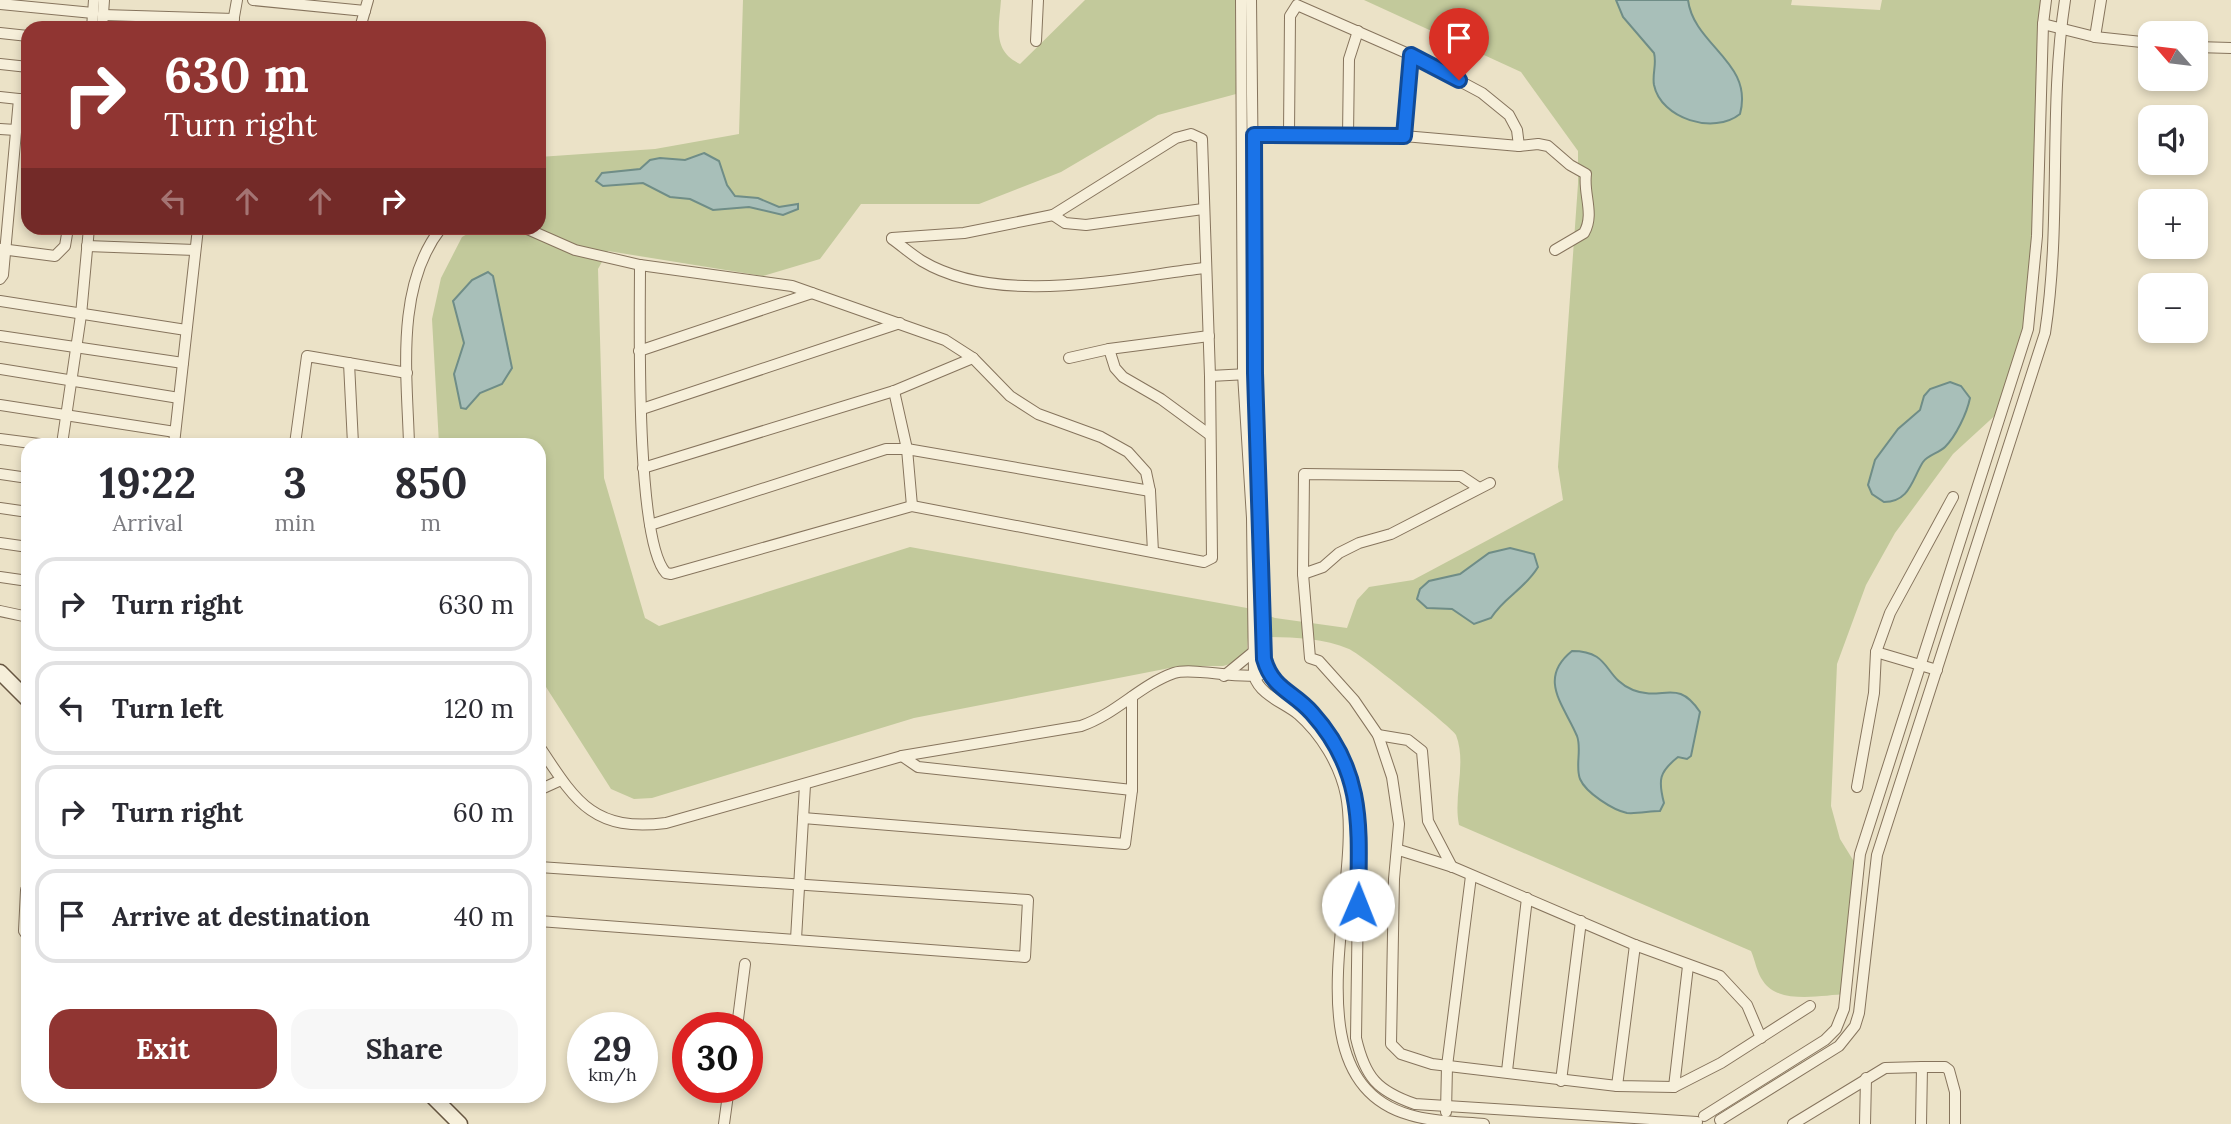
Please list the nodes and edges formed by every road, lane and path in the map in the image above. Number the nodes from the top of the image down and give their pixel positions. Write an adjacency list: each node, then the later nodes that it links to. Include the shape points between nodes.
1 (94, 0): 13 (street)
2 (104, 0): 13 (street)
3 (237, 0): 17 (street)
4 (253, 0): 12 (street)
5 (1038, 0): 24 (street)
6 (1241, 0): 38 (street)
7 (1251, 0): 37 (street)
8 (2046, 0): 18 (street)
9 (2065, 0): 19 (street)
10 (2101, 0): 23 (street)
11 (0, 4): 13 (street)
12 (367, 5)
13 (98, 14): 14 (street); 15 (street); 16 (street)
14 (95, 21)
15 (100, 21)
16 (192, 21)
17 (234, 21)
18 (2043, 24): 19 (street); 114 (street, via 2037,236 2028,329)
19 (2061, 28): 23 (street); 115 (street, via 2052,288 2046,333)
20 (1359, 31): 28 (street); 36 (street, via 1297,5 1292,10); 39 (street, via 1349,59)
21 (0, 33): 22 (street)
22 (21, 35)
23 (2095, 37): 25 (street)
24 (1036, 41)
25 (2138, 42)
26 (2208, 47): 27 (street)
27 (2231, 48)
28 (1411, 55): 40 (street); 41 (street, via 1497,102 1517,131)
29 (0, 64): 30 (street)
30 (21, 66)
31 (0, 97): 32 (street)
32 (21, 100)
33 (21, 109): 35 (street)
34 (0, 129): 35 (street)
35 (16, 130): 42 (street)
36 (1289, 133): 37 (street); 39 (street)
37 (1254, 135): 38 (street); 74 (street)
38 (1241, 136): 75 (street)
39 (1348, 136): 40 (street)
40 (1404, 136): 41 (street)
41 (1519, 146): 54 (street, via 1548,146 1586,174 1587,227 1579,238)
42 (6, 183): 45 (street)
43 (1203, 209): 44 (street, via 1086,225 1065,223); 44 (street, via 1202,139 1191,134 1176,138); 56 (street)
44 (1053, 215): 56 (street, via 964,233 891,239 924,262 958,275 1042,288)
45 (4, 216): 52 (street)
46 (67, 235): 52 (street, via 65,246 55,256)
47 (88, 235): 51 (street)
48 (197, 235): 53 (street)
49 (435, 235): 73 (street, via 413,286)
50 (541, 235): 55 (street, via 575,250)
51 (87, 246): 53 (street); 60 (street)
52 (3, 250): 57 (street)
53 (195, 250): 62 (street)
54 (1555, 250)
55 (640, 265): 58 (street, via 792,286); 67 (street)
56 (1204, 268): 64 (street)
57 (0, 279)
58 (812, 293): 61 (street); 67 (street)
59 (0, 301): 60 (street)
60 (81, 315): 62 (street); 65 (street)
61 (901, 323): 68 (street, via 945,340); 81 (street)
62 (186, 330): 70 (street)
63 (0, 336): 65 (street)
64 (1209, 336): 66 (street); 76 (street)
65 (76, 348): 70 (street); 77 (street)
66 (1109, 349): 69 (street); 84 (street, via 1123,377)
67 (639, 351): 81 (street)
68 (973, 358): 78 (street); 98 (street, via 1010,396 1038,414 1128,452 1146,472)
69 (1069, 358)
70 (183, 363): 79 (street)
71 (349, 363): 73 (street); 87 (street, via 307,356); 88 (street)
72 (0, 369): 77 (street)
73 (407, 373): 89 (street)
74 (1255, 373): 75 (street); 117 (street)
75 (1243, 374): 76 (street); 113 (street, via 1252,518)
76 (1210, 376): 84 (street)
77 (71, 381): 79 (street); 82 (street)
78 (894, 391): 92 (street); 93 (street)
79 (179, 398): 83 (street)
80 (0, 405): 82 (street)
81 (642, 409): 93 (street)
82 (66, 415): 83 (street); 85 (street)
83 (175, 432): 86 (street)
84 (1210, 435): 106 (street, via 1212,558 1204,562)
85 (63, 438)
86 (174, 438)
87 (296, 438)
88 (353, 438)
89 (409, 438)
90 (0, 439): 91 (street)
91 (21, 442)
92 (907, 449): 98 (street); 100 (street); 103 (street, via 886,449)
93 (643, 468): 103 (street)
94 (0, 474): 95 (street)
95 (21, 477)
96 (1490, 483): 97 (street)
97 (1479, 488): 107 (street); 107 (street, via 1461,477 1304,474)
98 (1150, 491): 106 (street)
99 (1952, 497): 112 (street, via 1890,613)
100 (912, 506): 103 (street, via 671,574 662,568); 106 (street)
101 (0, 508): 102 (street)
102 (21, 511)
103 (650, 525)
104 (0, 543): 105 (street)
105 (21, 546)
106 (1153, 552)
107 (1303, 574): 122 (street, via 1310,658 1354,700)
108 (0, 576): 109 (street)
109 (21, 580)
110 (0, 611): 111 (street)
111 (21, 616)
112 (1876, 652): 114 (street); 128 (street, via 1874,693)
113 (1252, 653): 118 (street); 119 (street)
114 (1921, 667): 115 (street); 158 (street, via 1860,854 1848,994 1836,1029)
115 (1937, 670): 159 (street, via 1877,855 1863,1000 1855,1026 1839,1046)
116 (0, 672): 120 (main road)
117 (1268, 674): 118 (street); 155 (street, via 1321,722 1352,779 1359,825 1356,1038 1362,1061 1373,1081 1391,1096)
118 (1254, 676): 119 (street); 157 (street, via 1265,692 1318,735 1347,796 1347,885 1339,975 1340,1037 1350,1067 1364,1088 1387,1104 1409,1115)
119 (1224, 677): 121 (street, via 1177,672)
120 (21, 693)
121 (1132, 697): 124 (street, via 1100,720 1081,726); 129 (street)
122 (1378, 735): 131 (street, via 1392,777); 133 (street, via 1409,740 1422,751 1428,821)
123 (546, 756): 125 (street)
124 (902, 756): 126 (street); 129 (street, via 918,767)
125 (561, 779): 126 (street, via 578,801 597,815 638,826 666,823); 127 (street)
126 (805, 785): 130 (street)
127 (546, 786)
128 (1857, 787)
129 (1132, 790): 130 (street, via 1125,844)
130 (803, 818): 135 (street)
131 (1399, 850): 133 (street); 146 (street, via 1394,879 1391,1044 1401,1054)
132 (546, 867): 135 (street)
133 (1453, 867): 134 (street)
134 (1471, 876): 136 (street); 146 (street)
135 (797, 882): 139 (street); 139 (street, via 1028,900 1025,957)
136 (1527, 898): 138 (street); 148 (street)
137 (546, 921): 139 (street)
138 (1581, 921): 140 (street); 150 (street)
139 (796, 939)
140 (1635, 945): 142 (street); 151 (street)
141 (745, 964): 144 (street)
142 (1688, 966): 145 (street, via 1720,976 1747,1005); 152 (street)
143 (1810, 1006): 145 (street)
144 (739, 1012)
145 (1762, 1038): 152 (street)
146 (1447, 1066): 148 (street); 155 (street)
147 (1922, 1067): 149 (street, via 1885,1068); 165 (street); 166 (street, via 1949,1070 1955,1092)
148 (1507, 1071): 150 (street)
149 (1866, 1078): 156 (street); 164 (street)
150 (1561, 1081): 151 (street)
151 (1617, 1086): 152 (street)
152 (1674, 1087)
153 (439, 1103): 160 (main road)
154 (727, 1103): 161 (street)
155 (1446, 1108): 157 (street); 158 (street)
156 (1812, 1119): 163 (street)
157 (1447, 1121): 162 (street)
158 (1699, 1121): 159 (street, via 1712,1116)
159 (1720, 1122)
160 (460, 1124)
161 (724, 1124)
162 (1484, 1124)
163 (1793, 1124)
164 (1865, 1124)
165 (1921, 1124)
166 (1955, 1124)

